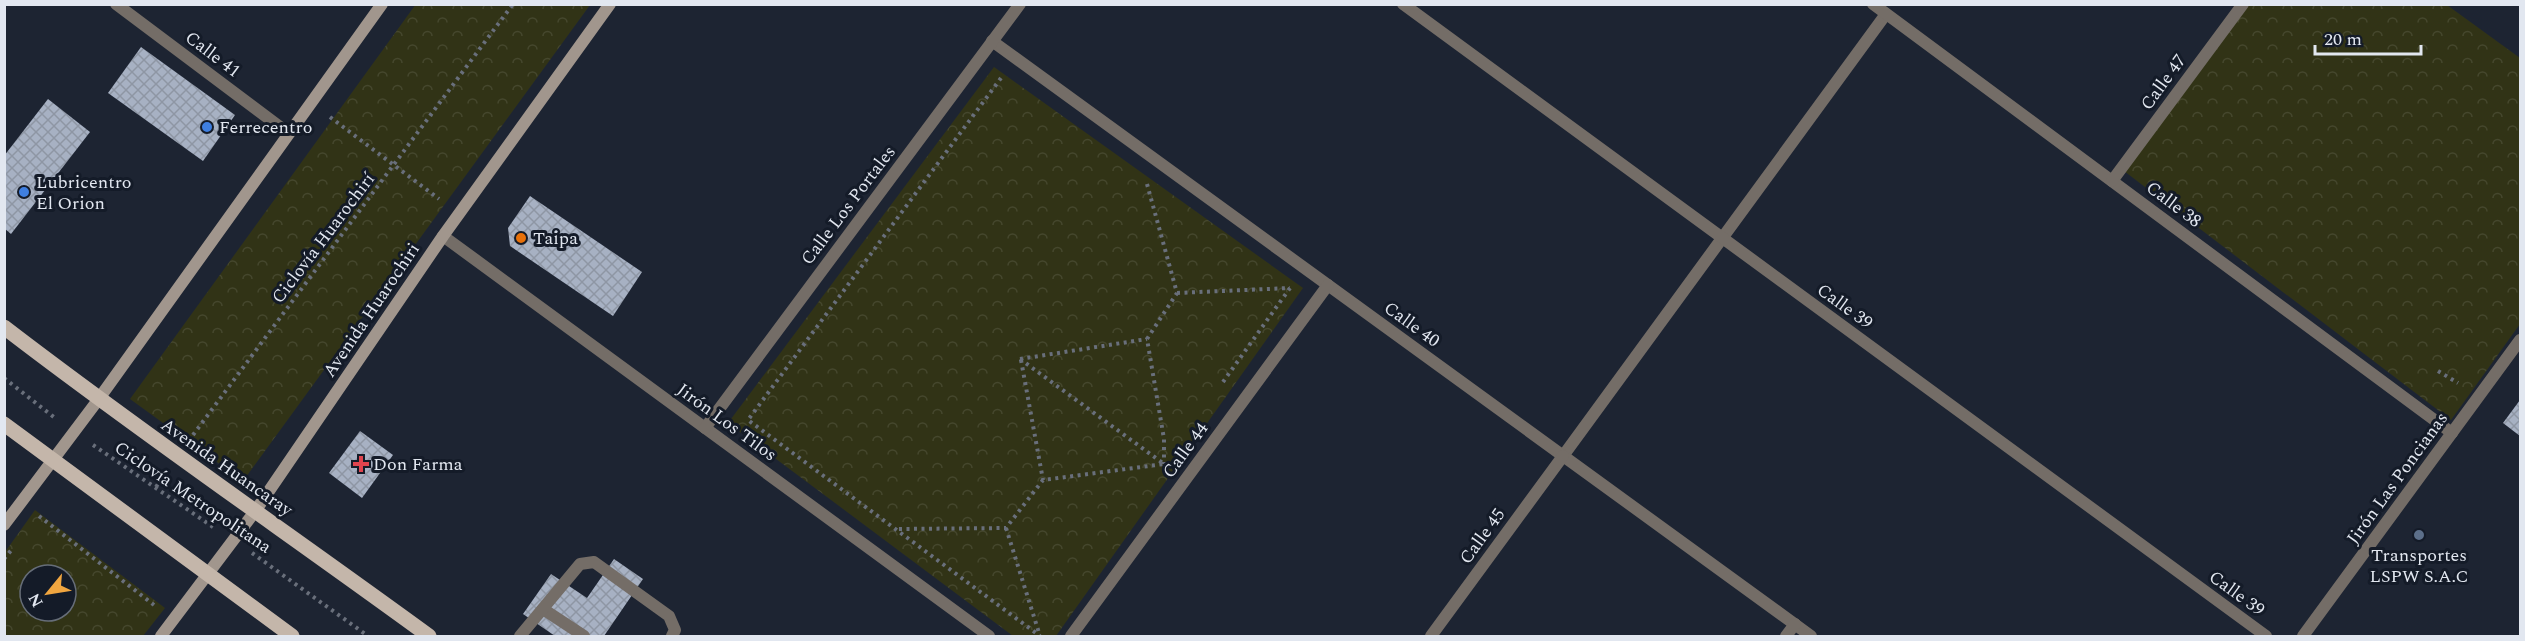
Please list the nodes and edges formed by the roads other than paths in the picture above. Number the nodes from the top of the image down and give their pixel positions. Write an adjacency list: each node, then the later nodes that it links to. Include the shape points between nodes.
1 (116, 4): 10 (street, Calle 41)
2 (382, 4): 10 (main road)
3 (610, 4): 12 (main road, Avenida Huarochiri)
4 (1020, 4): 9 (street, Calle Los Portales)
5 (1403, 4): 13 (street, Calle 39)
6 (1873, 4): 8 (street, Calle 38)
7 (2243, 4): 11 (street, Calle 47)
8 (1889, 9): 11 (street, Calle 38); 13 (street, Calle 45)
9 (992, 41): 14 (street, Calle 40); 19 (street, Calle Los Portales)
10 (288, 133): 17 (main road)
11 (2112, 181): 20 (street, Calle 38)
12 (443, 236): 19 (street, Jirón Los Tilos); 23 (main road, Avenida Huarochiri)
13 (1722, 238): 21 (street, Calle 45); 39 (street, Calle 39)
14 (1328, 285): 21 (street, Calle 40); 35 (street, Calle 44)
15 (4, 327): 17 (main road, Avenida Huancaray)
16 (2520, 340): 20 (street, Jirón Las Poncianas)
17 (98, 400): 22 (main road); 23 (main road, Avenida Huancaray)
18 (4, 424): 22 (main road)
19 (705, 428): 34 (street, Jirón Los Tilos)
20 (2452, 433): 40 (street, Jirón Las Poncianas)
21 (1563, 456): 27 (street, Calle 40); 36 (street, Calle 45)
22 (52, 460): 24 (main road); 25 (main road)
23 (256, 510): 25 (main road, Avenida Huarochiri); 30 (main road, Avenida Huancaray)
24 (4, 525)
25 (207, 574): 28 (main road, Avenida Huarochiri); 29 (main road)
26 (543, 609): 31 (street); 32 (street); 33 (street, via 580,564 594,562 669,616 675,630)
27 (1795, 624): 37 (street); 38 (street, Calle 40)
28 (162, 636)
29 (292, 636)
30 (429, 636)
31 (520, 636)
32 (584, 636)
33 (672, 636)
34 (989, 636)
35 (1071, 636)
36 (1431, 636)
37 (1785, 636)
38 (1811, 636)
39 (2266, 636)
40 (2303, 636)

